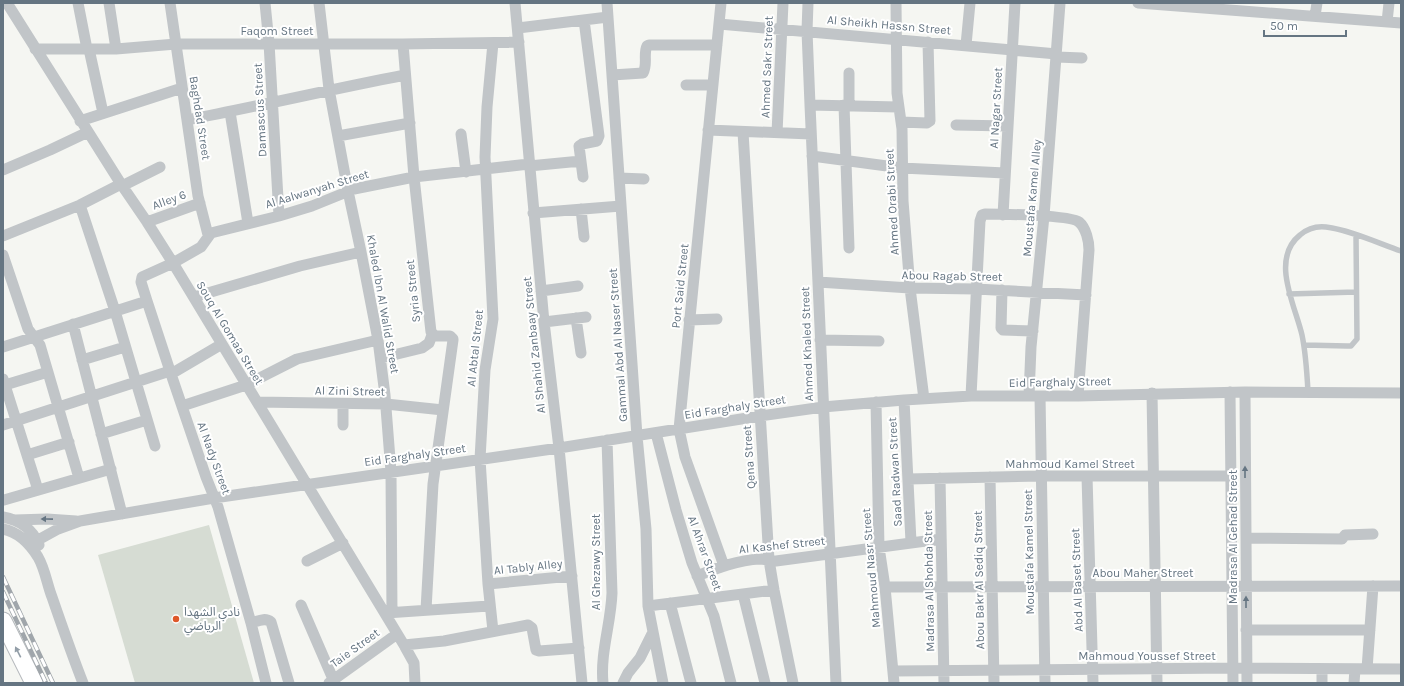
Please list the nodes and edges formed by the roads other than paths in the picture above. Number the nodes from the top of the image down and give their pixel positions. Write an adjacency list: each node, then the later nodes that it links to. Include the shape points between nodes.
1 (7, 3): 39 (street, Souq Al Gomaa Street)
2 (78, 3): 40 (street)
3 (109, 3): 38 (street)
4 (170, 3): 33 (street, Baghdad Street)
5 (265, 3): 31 (street, Damascus Street)
6 (319, 3): 34 (street, Khaled Ibn Al Walid Street)
7 (515, 3): 25 (street, Al Shahid Zanbaay Street)
8 (607, 3): 20 (street, Gammal Abd Al Naser Street)
9 (721, 3): 24 (street, Port Said Street)
10 (783, 3): 26 (street, Ahmed Sakr Street)
11 (808, 3): 27 (street, Ahmed Khaled Street)
12 (896, 3): 28 (street, Ahmed Orabi Street)
13 (970, 3): 37 (street)
14 (1015, 3): 41 (street, Al Nagar Street)
15 (1060, 3): 42 (street, Moustafa Kamel Alley)
16 (1138, 3): 19 (street)
17 (1317, 3): 19 (street)
18 (1389, 3): 22 (street)
19 (1315, 16): 22 (street)
20 (608, 17): 21 (street); 46 (street, Gammal Abd Al Naser Street)
21 (584, 20): 25 (street); 72 (street, via 599,136 597,141 580,144)
22 (1386, 22): 23 (street)
23 (1401, 22)
24 (719, 24): 26 (street, Al Sheikh Hassn Street); 36 (street, Port Said Street)
25 (518, 28): 29 (street, Al Shahid Zanbaay Street)
26 (782, 29): 27 (street, Al Sheikh Hassn Street); 66 (street, Ahmed Sakr Street)
27 (807, 31): 28 (street, Al Sheikh Hassn Street); 52 (street, Ahmed Khaled Street)
28 (896, 39): 30 (street, Al Sheikh Hassn Street); 54 (street, Ahmed Orabi Street)
29 (519, 42): 32 (street, Faqom Street); 73 (street, Al Shahid Zanbaay Street)
30 (928, 42): 37 (street, Al Sheikh Hassn Street); 59 (street, via 930,121)
31 (269, 43): 33 (street, Faqom Street); 34 (street, Faqom Street); 51 (street, Damascus Street)
32 (493, 43): 35 (street, Faqom Street); 77 (street, Al Abtal Street, via 487,106)
33 (176, 44): 38 (street, Faqom Street); 49 (street, Baghdad Street)
34 (324, 44): 35 (street, Faqom Street); 50 (street, Khaled Ibn Al Walid Street)
35 (403, 44): 45 (street, Syria Street)
36 (717, 45): 46 (street, via 649,45 643,73); 48 (street, Port Said Street)
37 (966, 45): 41 (street, Al Sheikh Hassn Street)
38 (116, 48): 40 (street, Faqom Street)
39 (35, 49): 40 (street, Faqom Street); 57 (street, Souq Al Gomaa Street)
40 (88, 49): 56 (street)
41 (1013, 50): 42 (street, Al Sheikh Hassn Street); 62 (street, Al Nagar Street)
42 (1057, 55): 43 (street, Al Sheikh Hassn Street); 93 (street, Moustafa Kamel Alley)
43 (1082, 58)
44 (849, 73): 53 (street)
45 (405, 75): 50 (street); 60 (street, Syria Street)
46 (612, 75): 82 (street, Gammal Abd Al Naser Street)
47 (686, 85): 48 (street)
48 (713, 85): 63 (street, Port Said Street)
49 (182, 88): 56 (street); 58 (street, Baghdad Street)
50 (329, 89): 51 (street); 69 (street, Khaled Ibn Al Walid Street)
51 (272, 103): 55 (street); 92 (street, Damascus Street)
52 (810, 105): 53 (street); 68 (street, Ahmed Khaled Street)
53 (847, 106): 54 (street); 71 (street)
54 (898, 107): 59 (street, Ahmed Orabi Street)
55 (230, 112): 58 (street); 95 (street)
56 (103, 113): 57 (street)
57 (80, 120): 64 (street, Souq Al Gomaa Street)
58 (187, 120): 86 (street, Baghdad Street)
59 (901, 122): 75 (street, Ahmed Orabi Street)
60 (410, 123): 69 (street); 80 (street, Syria Street)
61 (956, 125): 62 (street)
62 (1008, 126): 79 (street, Al Nagar Street)
63 (708, 130): 65 (street); 119 (street, Port Said Street)
64 (88, 132): 76 (street); 84 (street, Souq Al Gomaa Street)
65 (743, 132): 66 (street); 159 (street, Qena Street)
66 (777, 133): 68 (street)
67 (461, 134): 78 (street)
68 (811, 134): 70 (street, Ahmed Khaled Street)
69 (338, 136): 85 (street, Khaled Ibn Al Walid Street)
70 (812, 156): 71 (street); 105 (street, Ahmed Khaled Street)
71 (846, 160): 75 (street); 100 (street)
72 (581, 161): 73 (street, Al Aalwanyah Street); 81 (street)
73 (529, 165): 77 (street, Al Aalwanyah Street); 90 (street, Al Shahid Zanbaay Street)
74 (160, 167): 84 (street)
75 (902, 168): 79 (street); 107 (street, Ahmed Orabi Street)
76 (3, 170)
77 (486, 170): 78 (street, Al Aalwanyah Street); 173 (street, Al Abtal Street, via 494,319 485,370)
78 (466, 172): 80 (street, Al Aalwanyah Street)
79 (1005, 173): 91 (street, Al Nagar Street)
80 (414, 177): 85 (street, Al Aalwanyah Street); 123 (street, Syria Street)
81 (583, 177)
82 (619, 178): 83 (street); 88 (street, Gammal Abd Al Naser Street)
83 (644, 179)
84 (121, 185): 87 (street); 94 (street, Souq Al Gomaa Street)
85 (348, 191): 92 (street, Al Aalwanyah Street); 102 (street, Khaled Ibn Al Walid Street)
86 (200, 203): 94 (street, Alley 6); 96 (street, Baghdad Street)
87 (80, 205): 98 (street); 117 (street)
88 (621, 206): 89 (street); 167 (street, Gammal Abd Al Naser Street)
89 (581, 209): 90 (street); 99 (street)
90 (534, 213): 110 (street, Al Shahid Zanbaay Street)
91 (1003, 214): 93 (street); 108 (street, via 985,214 980,217)
92 (279, 216): 95 (street, Al Aalwanyah Street)
93 (1044, 216): 111 (street, Moustafa Kamel Alley); 114 (street, via 1075,219 1086,233 1089,244)
94 (147, 222): 104 (street, Souq Al Gomaa Street)
95 (248, 223): 96 (street, Al Aalwanyah Street)
96 (208, 235): 104 (street, via 201,248)
97 (1356, 235): 101 (lane); 112 (lane); 113 (lane, via 1330,228 1314,228 1295,238 1287,258)
98 (3, 236)
99 (584, 237)
100 (849, 248)
101 (1401, 251)
102 (361, 252): 115 (street, via 300,266); 125 (street, Khaled Ibn Al Walid Street)
103 (3, 255): 124 (street, via 28,329)
104 (173, 263): 115 (street, Souq Al Gomaa Street); 116 (street, Al Nady Street, via 142,277)
105 (818, 282): 107 (street, Abou Ragab Street); 126 (street, Ahmed Khaled Street)
106 (578, 286): 110 (street)
107 (910, 288): 108 (street, Abou Ragab Street); 149 (street, Ahmed Orabi Street)
108 (976, 289): 109 (street, Abou Ragab Street); 145 (street)
109 (1002, 290): 111 (street, Abou Ragab Street); 122 (street, via 1001,328)
110 (541, 291): 120 (street, Al Shahid Zanbaay Street)
111 (1036, 292): 114 (street, Abou Ragab Street); 122 (street, Moustafa Kamel Alley)
112 (1356, 292): 113 (lane); 129 (lane, via 1355,343 1351,346)
113 (1289, 294): 129 (lane)
114 (1086, 295): 147 (street)
115 (194, 298): 128 (street, Souq Al Gomaa Street)
116 (147, 301): 117 (street); 136 (street, Al Nady Street)
117 (115, 311): 121 (street); 131 (street)
118 (717, 319): 119 (street)
119 (689, 320): 164 (street, Port Said Street)
120 (544, 322): 132 (street, via 581,318); 171 (street, Al Shahid Zanbaay Street)
121 (73, 324): 124 (street); 134 (street)
122 (1033, 331): 146 (street, Moustafa Kamel Alley)
123 (432, 335): 133 (street, via 429,343 422,348); 158 (street, Syria Street, via 450,336 453,339)
124 (34, 337): 130 (street); 135 (street, via 40,345)
125 (378, 340): 133 (street, Khaled Ibn Al Walid Street); 139 (street, via 297,359)
126 (820, 340): 127 (street); 157 (street, Ahmed Khaled Street)
127 (879, 340)
128 (222, 344): 136 (street); 139 (street, Souq Al Gomaa Street)
129 (1304, 345): 142 (lane)
130 (3, 347)
131 (125, 347): 134 (street); 138 (street)
132 (581, 353)
133 (381, 358): 154 (street, Khaled Ibn Al Walid Street)
134 (82, 360): 148 (street)
135 (48, 372): 137 (street); 156 (street)
136 (170, 373): 138 (street); 155 (street, Al Nady Street)
137 (4, 382): 161 (street)
138 (136, 382): 148 (street); 160 (street)
139 (246, 385): 151 (street, Souq Al Gomaa Street); 155 (street)
140 (1230, 392): 141 (street, Eid Farghaly Street); 144 (street, Eid Farghaly Street); 180 (street, Madrasa Al Gehad Street)
141 (1245, 392): 142 (street, Eid Farghaly Street); 194 (street, Madrasa Al Gehad Street, one-way to 141)
142 (1308, 392): 143 (street, Eid Farghaly Street)
143 (1401, 392)
144 (1152, 393): 147 (street, Eid Farghaly Street); 179 (street)
145 (971, 396): 146 (street, Eid Farghaly Street); 149 (street, Eid Farghaly Street)
146 (1034, 396): 147 (street, Eid Farghaly Street); 177 (street, Moustafa Kamel Street)
147 (1078, 396)
148 (92, 397): 156 (street); 166 (street)
149 (924, 399): 150 (street, Eid Farghaly Street)
150 (904, 400): 152 (street, Eid Farghaly Street); 184 (street, Saad Radwan Street)
151 (256, 402): 153 (street, Al Zini Street); 185 (street, Souq Al Gomaa Street)
152 (876, 402): 157 (street, Eid Farghaly Street); 199 (street, Mahmoud Nasr Street)
153 (343, 404): 154 (street, Al Zini Street); 163 (street)
154 (386, 404): 158 (street, Al Zini Street); 176 (street, Khaled Ibn Al Walid Street)
155 (182, 406): 187 (street, Al Nady Street)
156 (58, 407): 161 (street); 169 (street)
157 (823, 407): 159 (street, Eid Farghaly Street); 200 (street, Ahmed Khaled Street)
158 (443, 410): 174 (street, Syria Street)
159 (760, 416): 164 (street, Eid Farghaly Street); 201 (street, Qena Street)
160 (147, 420): 166 (street); 170 (street)
161 (16, 421): 162 (street); 172 (street)
162 (3, 425)
163 (343, 425)
164 (679, 429): 165 (street, Eid Farghaly Street); 203 (street, Port Said Street, via 685,457)
165 (656, 433): 167 (street, Eid Farghaly Street); 205 (street, Al Ahrar Street, via 688,553)
166 (101, 434): 175 (street)
167 (637, 436): 168 (street, Eid Farghaly Street); 223 (street, Gammal Abd Al Naser Street, via 646,529)
168 (608, 440): 171 (street, Eid Farghaly Street); 254 (street, Al Ghezawy Street, via 612,593 603,658)
169 (68, 442): 172 (street); 182 (street)
170 (155, 446)
171 (559, 448): 173 (street, Eid Farghaly Street); 204 (street, Al Shahid Zanbaay Street)
172 (27, 455): 186 (street)
173 (480, 459): 174 (street, Eid Farghaly Street); 206 (street, Al Abtal Street)
174 (435, 466): 176 (street, Eid Farghaly Street); 224 (street, Syria Street)
175 (111, 470): 182 (street); 189 (street)
176 (391, 472): 185 (street, Eid Farghaly Street); 225 (street, Khaled Ibn Al Walid Street)
177 (1041, 476): 178 (street, Mahmoud Kamel Street); 181 (street, Mahmoud Kamel Street); 216 (street, Moustafa Kamel Street)
178 (1088, 476): 179 (street, Mahmoud Kamel Street); 207 (street, Abd Al Baset Street)
179 (1154, 476): 180 (street, Mahmoud Kamel Street); 208 (street)
180 (1231, 476): 209 (street, Madrasa Al Gehad Street)
181 (990, 477): 183 (street, Mahmoud Kamel Street); 215 (street, Abou Bakr Al Sediq Street)
182 (79, 478): 186 (street)
183 (940, 478): 184 (street, Mahmoud Kamel Street); 195 (street, Madrasa Al Shohda Street)
184 (908, 479): 197 (street, Saad Radwan Street)
185 (307, 484): 187 (street, Eid Farghaly Street); 198 (street, Souq Al Gomaa Street)
186 (38, 490): 188 (street)
187 (214, 498): 189 (street, Eid Farghaly Street); 226 (street, Al Nady Street)
188 (4, 500)
189 (122, 514): 191 (street, Eid Farghaly Street)
190 (8, 519): 191 (street, Eid Farghaly Street, one-way to 190); 196 (street, via 21,523 28,529)
191 (80, 521): 196 (street, Eid Farghaly Street)
192 (3, 529): 196 (street)
193 (1373, 534): 194 (street, via 1344,535 1343,539)
194 (1246, 538): 210 (street, Madrasa Al Gehad Street)
195 (942, 539): 197 (street, Al Kashef Street); 214 (street, Madrasa Al Shohda Street)
196 (33, 542): 249 (street)
197 (911, 542): 199 (street, Al Kashef Street)
198 (343, 543): 202 (street); 225 (street, Souq Al Gomaa Street)
199 (879, 547): 200 (street, Al Kashef Street); 213 (street, Mahmoud Nasr Street)
200 (830, 553): 201 (street, Al Kashef Street); 261 (street, Ahmed Khaled Street)
201 (769, 560): 203 (street, Al Kashef Street, via 758,559); 217 (street, Qena Street)
202 (307, 561)
203 (724, 566): 205 (street, Al Kashef Street)
204 (572, 576): 206 (street, Al Tably Alley); 234 (street, Al Shahid Zanbaay Street)
205 (697, 576): 219 (street, Al Ahrar Street)
206 (488, 584): 222 (street, Al Abtal Street)
207 (1090, 586): 208 (street, Abou Maher Street); 216 (street, Abou Maher Street); 237 (street, Abd Al Baset Street)
208 (1156, 586): 209 (street, Abou Maher Street); 238 (street)
209 (1232, 586): 210 (street, Abou Maher Street); 235 (street, Madrasa Al Gehad Street)
210 (1246, 586): 211 (street, Abou Maher Street); 228 (street, Madrasa Al Gehad Street, one-way to 210)
211 (1373, 586): 212 (street, Abou Maher Street); 229 (street)
212 (1401, 586)
213 (885, 587): 214 (street, Abou Maher Street); 246 (street, Mahmoud Nasr Street)
214 (942, 587): 215 (street, Abou Maher Street); 243 (street, Madrasa Al Shohda Street)
215 (992, 587): 216 (street, Abou Maher Street); 244 (street, Abou Bakr Al Sediq Street)
216 (1043, 587): 245 (street, Moustafa Kamel Street)
217 (774, 590): 218 (street); 260 (street, Qena Street)
218 (743, 594): 219 (street); 259 (street)
219 (708, 598): 220 (street); 258 (street, Al Ahrar Street)
220 (670, 603): 223 (street); 257 (street)
221 (301, 605): 247 (street)
222 (489, 606): 224 (street); 230 (street, Al Abtal Street)
223 (648, 606): 232 (street, Gammal Abd Al Naser Street)
224 (426, 610): 225 (street)
225 (389, 613): 231 (street, Souq Al Gomaa Street)
226 (251, 623): 250 (street, Al Nady Street); 251 (street, via 263,619 272,622)
227 (5, 629): 248 (main road, one-way to 227)
228 (1246, 630): 229 (street); 236 (street, Madrasa Al Gehad Street)
229 (1370, 630): 241 (street)
230 (493, 631): 233 (street, via 444,641); 234 (street, via 528,624 532,628 536,650)
231 (397, 634): 233 (street, Souq Al Gomaa Street); 247 (street, Taie Street)
232 (652, 634): 255 (street); 256 (street, Gammal Abd Al Naser Street)
233 (404, 645): 252 (street, Souq Al Gomaa Street, via 414,663)
234 (579, 648): 253 (street, Al Shahid Zanbaay Street)
235 (1232, 668): 236 (street, Mahmoud Youssef Street); 238 (street, Mahmoud Youssef Street); 268 (street, Madrasa Al Gehad Street)
236 (1247, 668): 239 (street, Mahmoud Youssef Street); 269 (street, Madrasa Al Gehad Street)
237 (1093, 669): 238 (street, Mahmoud Youssef Street); 245 (street, Mahmoud Youssef Street); 266 (street, Abd Al Baset Street)
238 (1157, 669): 267 (street)
239 (1322, 669): 240 (street, Mahmoud Youssef Street); 270 (street)
240 (1355, 669): 241 (street, Mahmoud Youssef Street); 271 (street)
241 (1367, 669): 242 (street, Mahmoud Youssef Street)
242 (1401, 669)
243 (944, 670): 244 (street, Mahmoud Youssef Street); 246 (street, Mahmoud Youssef Street); 263 (street, Madrasa Al Shohda Street)
244 (994, 670): 245 (street, Mahmoud Youssef Street); 264 (street, Abou Bakr Al Sediq Street)
245 (1044, 670): 265 (street, Moustafa Kamel Street)
246 (893, 671): 262 (street, Mahmoud Nasr Street)
247 (331, 681)
248 (34, 683)
249 (83, 683)
250 (266, 683)
251 (289, 683)
252 (415, 683)
253 (582, 683)
254 (603, 683)
255 (623, 683)
256 (663, 683)
257 (691, 683)
258 (731, 683)
259 (765, 683)
260 (793, 683)
261 (836, 683)
262 (894, 683)
263 (944, 683)
264 (994, 683)
265 (1045, 683)
266 (1093, 683)
267 (1157, 683)
268 (1232, 683)
269 (1247, 683)
270 (1322, 683)
271 (1354, 683)

